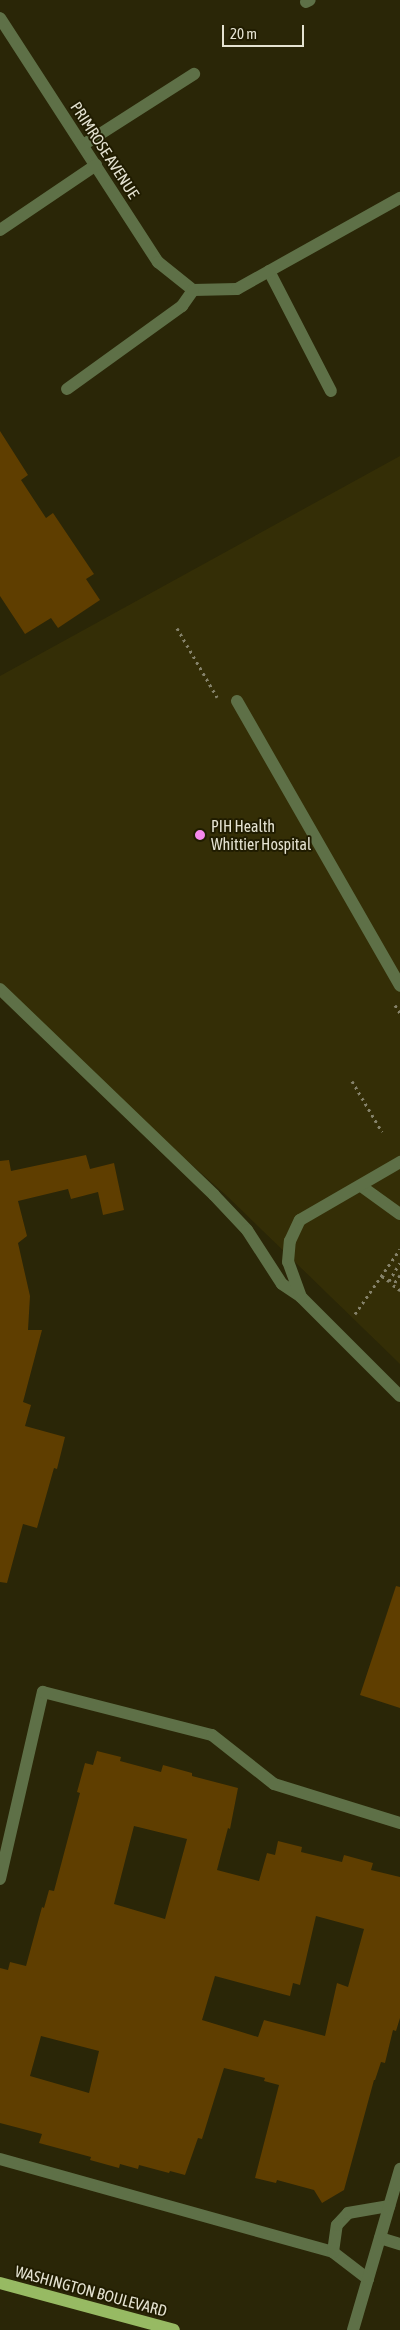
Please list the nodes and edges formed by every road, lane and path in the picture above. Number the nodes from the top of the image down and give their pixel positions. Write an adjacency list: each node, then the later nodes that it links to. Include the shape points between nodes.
1 (0, 18): 2 (street, PRIMROSE AVENUE)
2 (5, 35): 4 (street, PRIMROSE AVENUE)
3 (194, 74): 4 (street)
4 (83, 146): 5 (street, PRIMROSE AVENUE)
5 (96, 165): 7 (street); 9 (street, PRIMROSE AVENUE, via 158,262)
6 (400, 198): 8 (street)
7 (0, 230)
8 (268, 271): 9 (street, via 237,289); 11 (street)
9 (193, 290): 10 (street, via 182,306)
10 (67, 389)
11 (331, 391)
12 (237, 701): 13 (street)
13 (400, 986)
14 (0, 988): 25 (street, via 214,1195 247,1230 282,1284)
15 (352, 1081): 16 (path)
16 (382, 1132)
17 (400, 1162): 18 (street)
18 (361, 1186): 19 (street); 25 (street, via 300,1220 290,1241 288,1262)
19 (400, 1214)
20 (400, 1249): 23 (path)
21 (400, 1263): 23 (path, via 389,1281)
22 (400, 1274): 24 (path, via 393,1285)
23 (382, 1276): 26 (path)
24 (400, 1290)
25 (301, 1297): 27 (street)
26 (355, 1314)
27 (400, 1396)
28 (400, 1823): 29 (street, via 274,1784 212,1735 43,1692)
29 (0, 1878)
30 (0, 2159): 35 (street)
31 (400, 2169): 32 (street)
32 (389, 2206): 33 (street); 35 (street, via 348,2213 337,2225)
33 (380, 2238): 34 (street); 36 (street)
34 (400, 2244)
35 (333, 2252): 36 (street)
36 (368, 2279): 39 (street)
37 (0, 2283): 38 (main road, WASHINGTON BOULEVARD)
38 (174, 2330)
39 (353, 2330)

